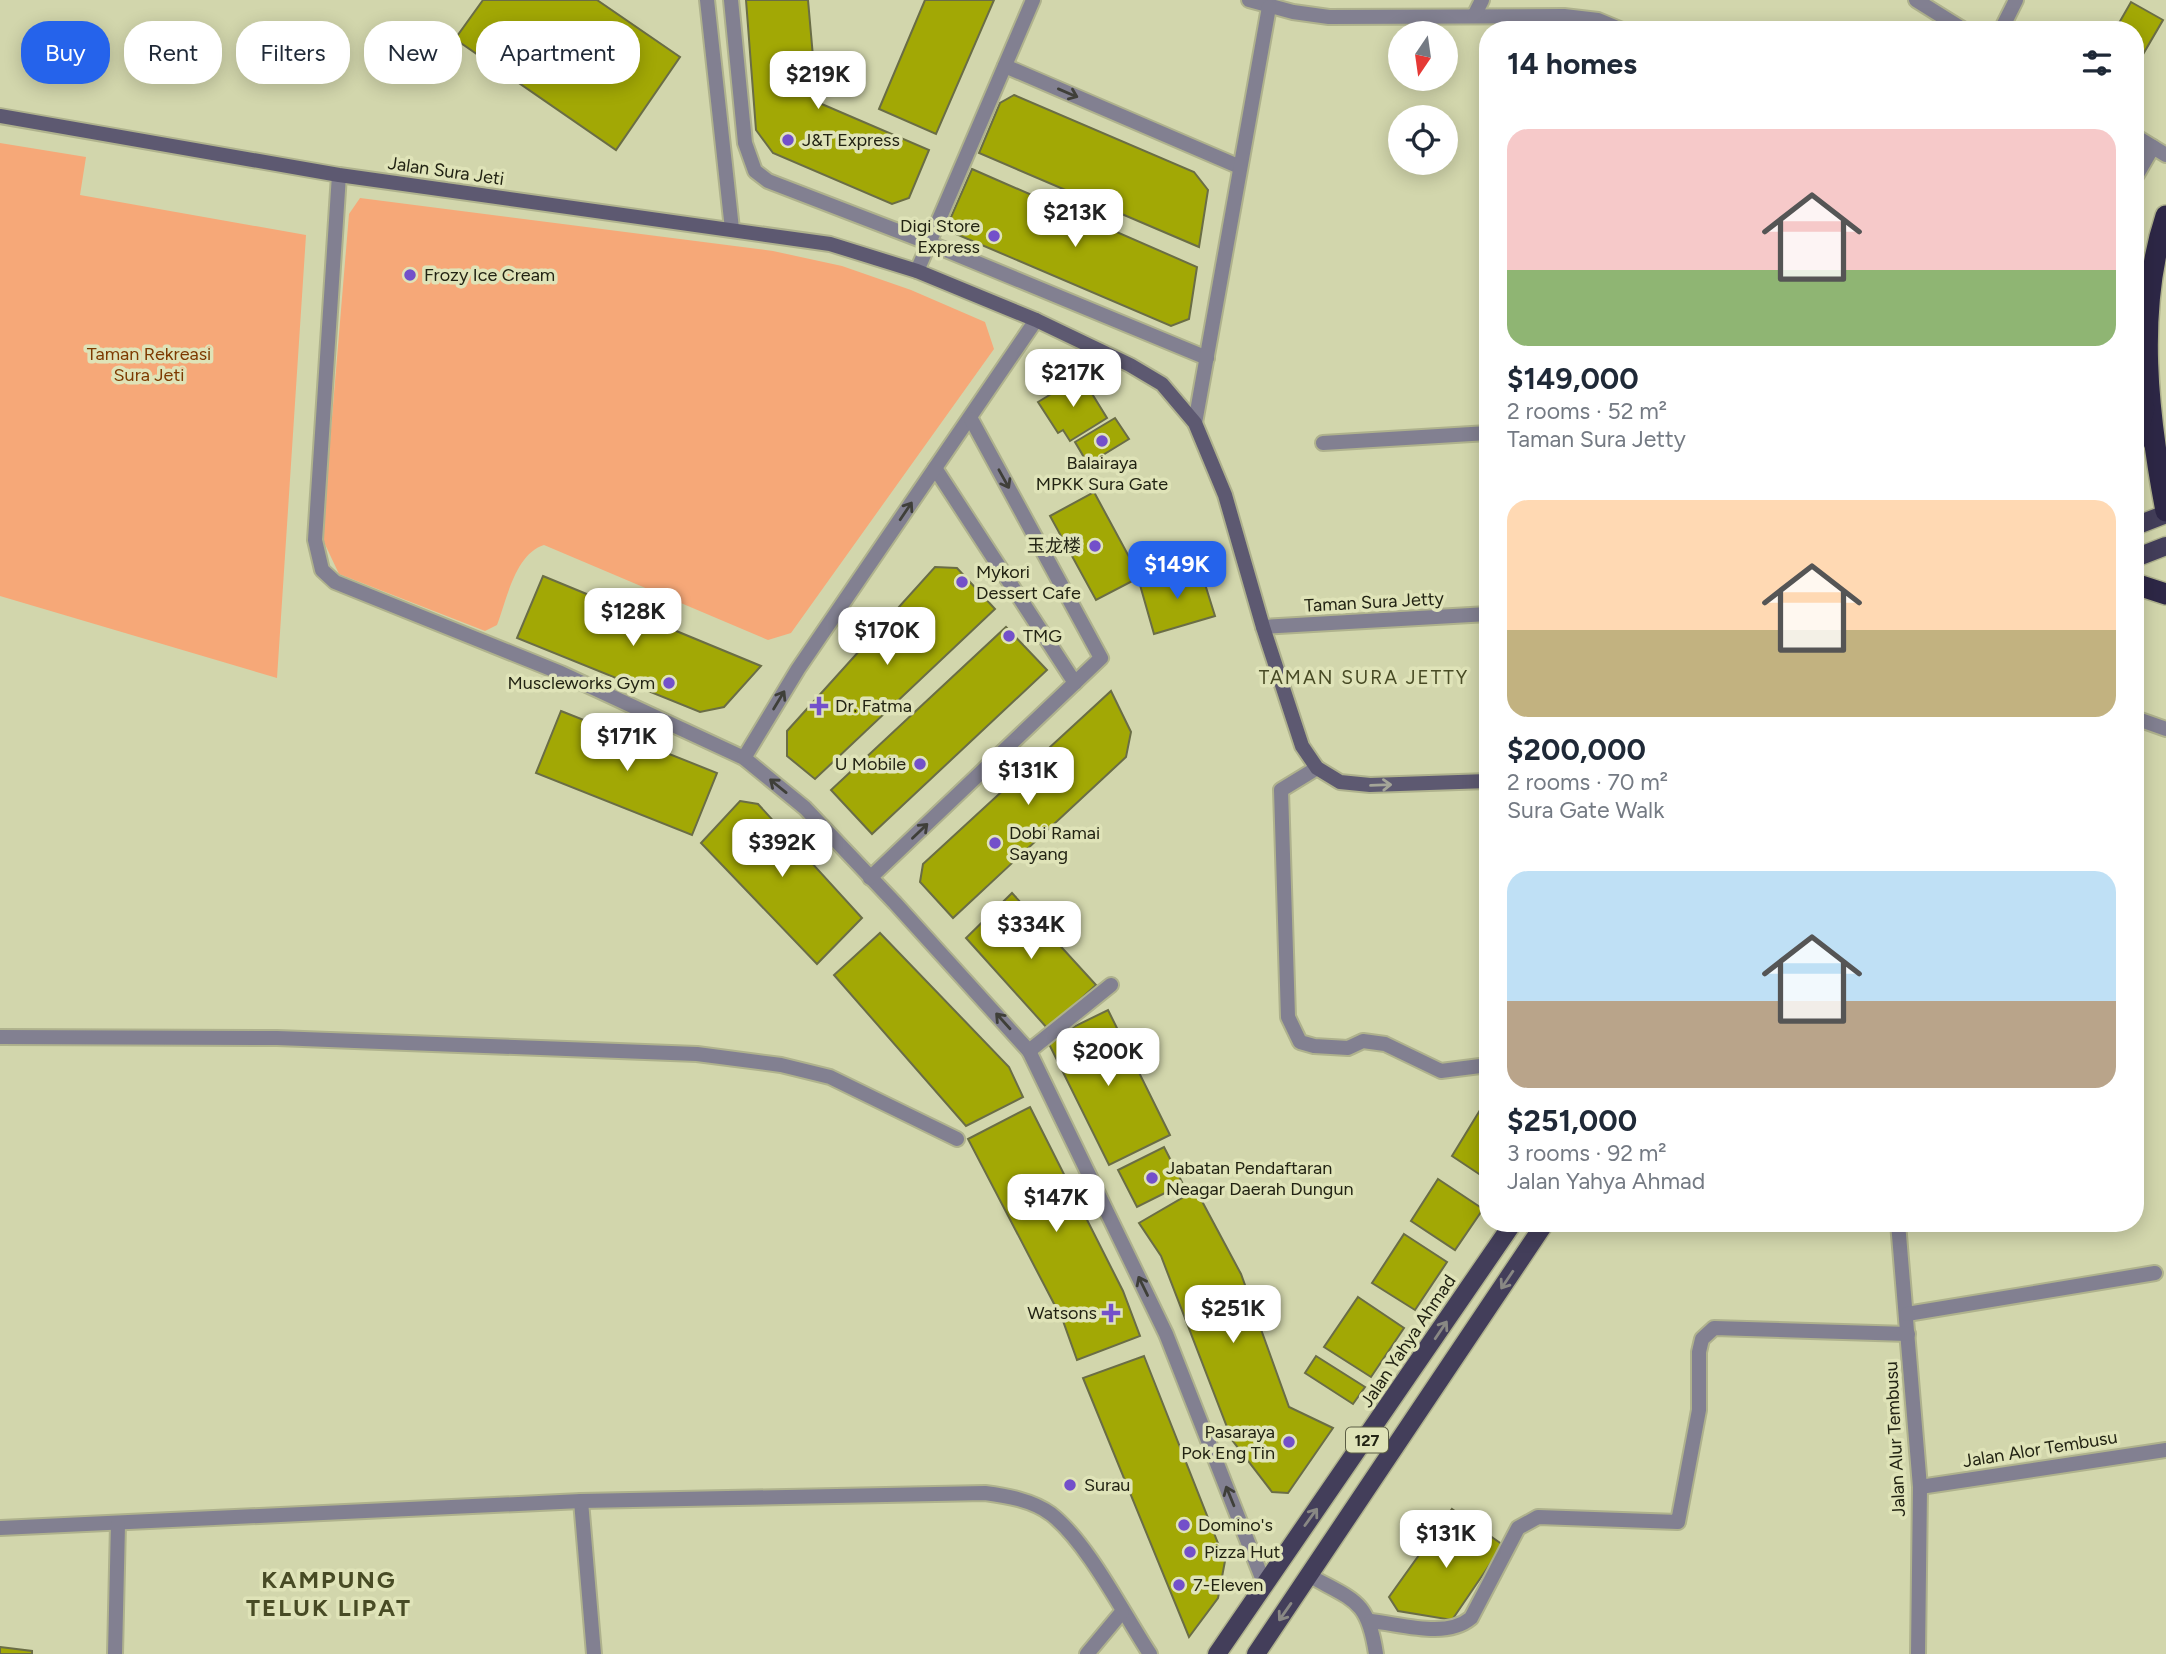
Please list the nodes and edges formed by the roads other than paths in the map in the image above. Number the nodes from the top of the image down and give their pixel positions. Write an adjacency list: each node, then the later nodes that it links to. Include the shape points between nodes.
1 (707, 0): 22 (street)
2 (731, 0): 23 (street, via 745,143 755,170 768,181)
3 (1033, 0): 13 (street)
4 (1249, 0): 8 (street)
5 (1482, 0): 9 (street)
6 (1916, 0): 11 (street)
7 (2016, 0): 12 (street)
8 (1269, 7): 9 (street, via 1329,17); 19 (street)
9 (1474, 16): 10 (street, via 1583,17)
10 (1595, 21)
11 (1950, 21)
12 (2006, 21)
13 (1005, 66): 19 (street, one-way to 19); 23 (street)
14 (0, 116): 20 (street, Jalan Sura Jeti)
15 (2144, 142): 16 (street)
16 (2152, 147): 17 (street); 18 (street)
17 (2166, 155)
18 (2144, 162)
19 (1240, 167): 26 (street)
20 (339, 175): 22 (street, Jalan Sura Jeti); 45 (street, via 315,540 322,570 335,582 561,673)
21 (2166, 216): 27 (highway, via 2154,273)
22 (732, 229): 24 (street, Jalan Sura Jeti, via 830,244)
23 (929, 243): 24 (street); 26 (street)
24 (917, 271): 25 (street, Jalan Sura Jeti)
25 (1036, 320): 29 (street); 30 (street, Jalan Sura Jeti, via 1161,384)
26 (1207, 358): 30 (street)
27 (2148, 391): 28 (highway); 34 (highway)
28 (2144, 407)
29 (971, 419): 33 (street); 42 (street, one-way to 42, via 1101,657)
30 (1195, 424): 41 (street, Jalan Sura Jeti, via 1225,495)
31 (1479, 434): 32 (street)
32 (1323, 443)
33 (935, 468): 42 (street); 45 (street, one-way to 33, via 798,669)
34 (2166, 513): 35 (main road)
35 (2144, 522)
36 (2166, 546): 37 (main road)
37 (2144, 555)
38 (2144, 587): 39 (highway)
39 (2166, 594)
40 (1479, 615): 41 (street, Taman Sura Jetty)
41 (1263, 627): 46 (street, Jalan Sura Jeti, via 1302,746)
42 (1075, 683): 48 (street, one-way to 42)
43 (2144, 721): 44 (street)
44 (2166, 729)
45 (744, 758): 48 (street, one-way to 45, via 805,808)
46 (1317, 768): 47 (street, one-way to 47, via 1340,782 1370,785); 52 (street, via 1282,790 1288,1017 1293,1033 1300,1042 1330,1048 1348,1048 1363,1041 1384,1044 1441,1071)
47 (1479, 781)
48 (870, 878): 51 (street, one-way to 48)
49 (1111, 985): 51 (street)
50 (0, 1037): 53 (street, via 277,1038 697,1054 830,1077)
51 (1029, 1051): 66 (street, one-way to 51, via 1166,1334)
52 (1479, 1066)
53 (957, 1139)
54 (1507, 1232): 66 (main road, Jalan Yahya Ahmad / 127, one-way to 54)
55 (1539, 1232): 65 (main road, 127, one-way to 65)
56 (1899, 1232): 58 (street, Jalan Alur Tembusu)
57 (2155, 1273): 58 (street)
58 (1907, 1314): 59 (street, Jalan Alur Tembusu)
59 (1908, 1334): 61 (street, Jalan Alur Tembusu); 68 (street, via 1714,1328 1702,1339 1699,1352 1699,1410 1678,1522 1538,1517 1518,1528 1471,1618 1462,1626 1444,1629)
60 (2166, 1450): 61 (street, Jalan Alor Tembusu)
61 (1920, 1487): 76 (street, Jalan Alur Tembusu)
62 (581, 1501): 63 (street); 67 (street, via 1006,1496 1049,1513 1070,1531); 69 (street)
63 (118, 1524): 64 (street); 70 (street)
64 (0, 1528)
65 (1310, 1576): 68 (street, via 1355,1601); 74 (main road, 127, one-way to 74)
66 (1264, 1583): 73 (main road, Jalan Yahya Ahmad / 127)
67 (1122, 1612): 71 (street); 72 (street)
68 (1371, 1621): 75 (street)
69 (590, 1653)
70 (115, 1654)
71 (1087, 1654)
72 (1150, 1654)
73 (1217, 1654)
74 (1256, 1654)
75 (1376, 1654)
76 (1918, 1654)

